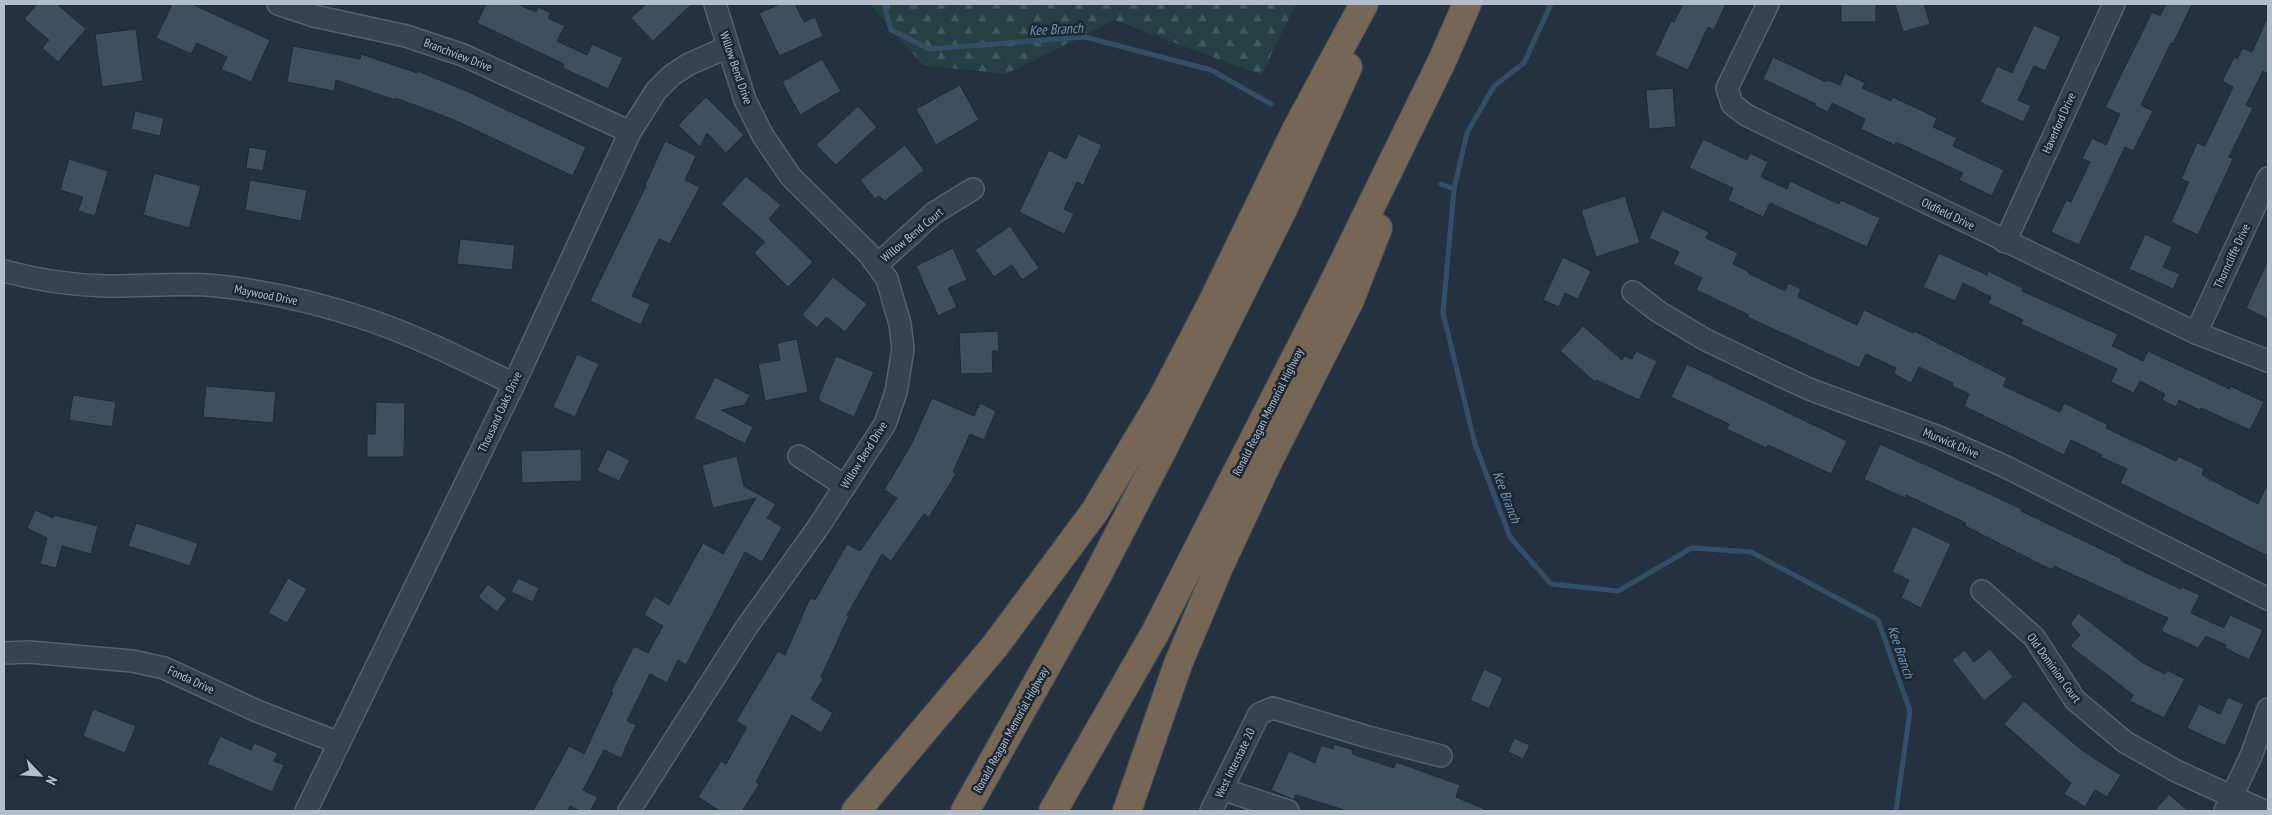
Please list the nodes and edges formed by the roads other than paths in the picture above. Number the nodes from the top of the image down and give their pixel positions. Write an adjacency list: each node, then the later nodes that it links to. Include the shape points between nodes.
1 (278, 4): 10 (street, Branchview Drive, via 314,16 406,36 463,55)
2 (715, 4): 8 (street, Willow Bend Drive)
3 (1364, 4): 32 (highway, via 1296,130 1162,399 1095,511 995,646)
4 (1375, 4): 33 (highway, Ronald Reagan Memorial Highway, via 1328,114 1234,309 1096,578)
5 (1467, 4): 9 (highway, Ronald Reagan Memorial Highway)
6 (1768, 4): 13 (street, Oldfield Drive, via 1727,88 1732,104 1746,115)
7 (2114, 4): 13 (street, Haverford Drive)
8 (728, 47): 10 (street, Thousand Oaks Drive, via 672,75 656,91); 14 (street, Willow Bend Drive, via 745,100 763,136 791,177)
9 (1442, 61): 34 (highway, Ronald Reagan Memorial Highway, via 1155,634); 35 (highway, via 1350,300 1215,575 1178,664)
10 (630, 132): 19 (street, Thousand Oaks Drive)
11 (2268, 178): 17 (street, Thorncliffe Drive)
12 (973, 189): 14 (street, Willow Bend Court, via 934,214)
13 (2005, 242): 17 (street, Oldfield Drive)
14 (877, 265): 21 (street, Willow Bend Drive, via 887,279 900,324 903,349 896,392 885,424)
15 (4, 271): 19 (street, Maywood Drive, via 57,282 105,286 220,286 287,298 368,319)
16 (1633, 292): 23 (street, Murwick Drive, via 1706,340 1809,389 1939,437 2004,466)
17 (2196, 333): 18 (street, Oldfield Drive)
18 (2268, 361)
19 (514, 384): 26 (street, Thousand Oaks Drive)
20 (799, 456): 21 (street)
21 (845, 486): 31 (street, Willow Bend Drive, via 746,628)
22 (1982, 591): 29 (street, Old Dominion Court, via 2034,636 2074,700 2125,742)
23 (2268, 599)
24 (4, 653): 26 (street, Fonda Drive, via 45,653 164,668 257,711)
25 (2268, 709): 29 (street)
26 (339, 743): 30 (street, Thousand Oaks Drive)
27 (1441, 756): 28 (street, West Interstate 20, via 1273,708 1259,714)
28 (1222, 789): 36 (street, West Interstate 20); 37 (street)
29 (2229, 804): 38 (street, Old Dominion Court)
30 (306, 811)
31 (629, 811)
32 (856, 811)
33 (965, 811)
34 (1053, 811)
35 (1127, 811)
36 (1211, 811)
37 (1288, 811)
38 (2264, 811)

